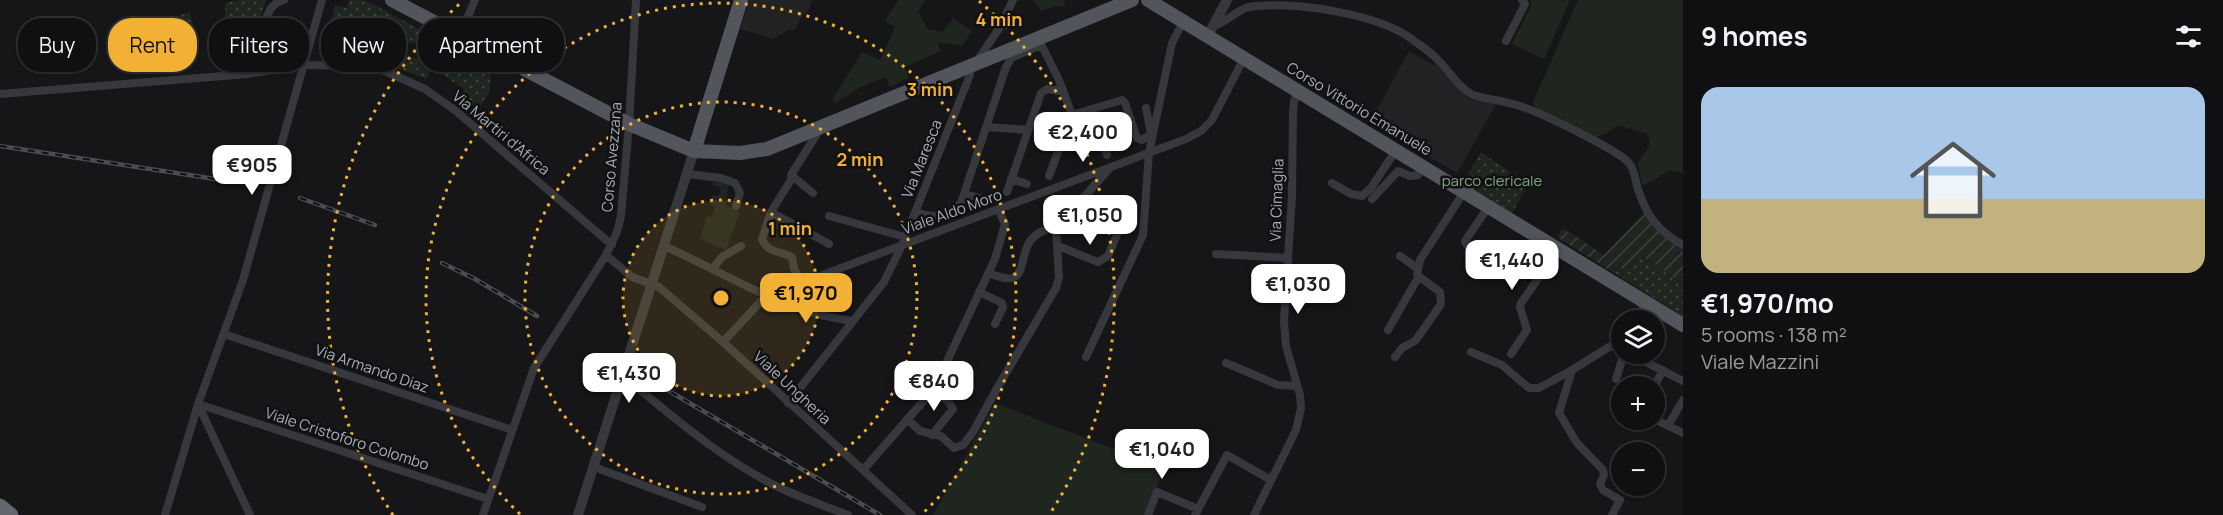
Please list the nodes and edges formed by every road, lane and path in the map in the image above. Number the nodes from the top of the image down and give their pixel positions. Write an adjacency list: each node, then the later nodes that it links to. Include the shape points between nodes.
1 (282, 0): 13 (street, via 274,3)
2 (322, 0): 20 (street)
3 (392, 0): 14 (main road)
4 (475, 0): 15 (street)
5 (636, 0): 33 (street, Corso Avezzana)
6 (741, 0): 38 (main road)
7 (1013, 0): 23 (street, Via Maresca, via 1000,27)
8 (1132, 0): 19 (main road)
9 (1148, 0): 16 (main road, Corso Vittorio Emanuele)
10 (1227, 0): 17 (street)
11 (1522, 0): 18 (street, via 1525,4)
12 (1285, 2): 17 (street, via 1249,7); 66 (street, via 1364,16 1406,35 1437,59 1466,91 1525,107 1628,162 1655,226)
13 (267, 18)
14 (427, 18)
15 (467, 18)
16 (1183, 22): 17 (main road, Corso Vittorio Emanuele); 39 (street, via 1172,43)
17 (1210, 31): 21 (main road, Corso Vittorio Emanuele)
18 (1506, 41)
19 (1040, 42): 23 (main road); 32 (street); 35 (street, via 1009,61)
20 (309, 47)
21 (1244, 58): 28 (main road, Corso Vittorio Emanuele); 39 (street, Viale Aldo Moro, via 1212,120 1186,139)
22 (309, 65): 65 (street, Via Martiri d'Africa, via 364,66 425,89)
23 (972, 66): 34 (main road); 59 (street, Via Maresca)
24 (260, 72): 29 (street, Via Martiri d'Africa)
25 (302, 72): 89 (street)
26 (530, 72): 33 (main road)
27 (1060, 91): 36 (street, via 1043,90)
28 (1299, 92): 37 (main road, Corso Vittorio Emanuele); 74 (street, Via Cimaglia, via 1293,113)
29 (0, 94)
30 (1146, 108): 31 (street, via 1151,134 1142,140 1137,138 1124,101)
31 (1091, 109): 32 (street); 40 (street)
32 (1072, 115): 44 (street)
33 (629, 124): 38 (main road); 65 (street, Corso Avezzana, via 621,216)
34 (821, 127): 38 (main road, via 767,149 740,153); 45 (street, via 792,171)
35 (987, 127): 36 (street); 52 (street)
36 (1028, 130): 46 (street)
37 (1396, 150): 42 (main road, Corso Vittorio Emanuele); 47 (street, via 1362,196)
38 (694, 151): 43 (street)
39 (1149, 153): 41 (street, Viale Aldo Moro); 94 (street, via 1143,235)
40 (1107, 155)
41 (1110, 167): 57 (street, Viale Aldo Moro); 61 (street)
42 (1423, 167): 50 (main road, Corso Vittorio Emanuele); 53 (street, via 1414,176 1401,171 1394,174)
43 (687, 174): 55 (street, via 735,183 740,189); 67 (street)
44 (1049, 176)
45 (792, 178): 51 (street); 58 (street)
46 (1011, 179): 48 (street); 49 (street)
47 (1332, 183)
48 (1027, 184)
49 (1007, 192)
50 (1464, 192): 56 (main road, Corso Vittorio Emanuele); 77 (street, via 1420,260)
51 (813, 193)
52 (965, 195): 54 (street); 59 (street, via 962,203 949,213 927,216)
53 (1372, 199)
54 (987, 200)
55 (736, 206)
56 (1489, 206): 70 (main road, Corso Vittorio Emanuele); 75 (street, via 1465,241)
57 (998, 209): 63 (street, Viale Aldo Moro); 78 (street, via 1005,224)
58 (771, 212): 64 (street); 79 (street, via 763,243 772,251 792,257)
59 (916, 212): 63 (street, Via Maresca)
60 (829, 216): 63 (street)
61 (1056, 228): 69 (street); 78 (street, via 1042,230 1031,238 1016,276 1005,278)
62 (1118, 232): 69 (street, via 1108,256 1098,262)
63 (904, 241): 79 (street, Viale Aldo Moro); 85 (street, Via Maresca, via 884,282)
64 (829, 244)
65 (612, 245): 72 (street, Corso Avezzana)
66 (1683, 245)
67 (664, 246): 76 (street); 80 (street)
68 (741, 246): 76 (street, via 722,257)
69 (1058, 246): 113 (street, via 1056,288 973,432 959,448 941,436)
70 (1559, 249): 83 (main road, Corso Vittorio Emanuele); 93 (street, via 1521,303 1527,330)
71 (1216, 254): 74 (street)
72 (606, 255): 80 (street, via 632,277); 111 (street, Corso Avezzana, via 534,368)
73 (1400, 256): 77 (street)
74 (1288, 258): 103 (street, Via Cimaglia, via 1284,321)
75 (1490, 261)
76 (713, 268): 82 (street)
77 (1418, 272): 88 (street); 95 (street, via 1440,291 1441,304 1415,341)
78 (988, 273): 81 (street)
79 (803, 283): 82 (street, Viale Aldo Moro)
80 (651, 285): 90 (street, Viale Ungheria, via 659,287); 100 (street)
81 (979, 292): 86 (street, via 1002,303); 104 (street)
82 (766, 296): 85 (street); 90 (street)
83 (1646, 302): 84 (street); 87 (main road, Corso Vittorio Emanuele)
84 (1642, 310)
85 (853, 321): 106 (street, Via Maresca)
86 (995, 324)
87 (1683, 326)
88 (1388, 330)
89 (224, 334): 107 (street); 111 (street, Via Armando Diaz)
90 (723, 342): 106 (street, Viale Ungheria)
91 (1611, 347): 98 (street)
92 (1471, 352): 98 (street, via 1502,365 1529,388 1539,388)
93 (1511, 354)
94 (1086, 357)
95 (1395, 357)
96 (1226, 363): 103 (street, via 1278,386)
97 (1651, 364): 99 (street)
98 (1572, 370): 130 (street, via 1559,413 1577,443 1604,470 1602,489 1619,499 1620,504)
99 (1663, 370): 101 (street); 102 (street)
100 (623, 376): 114 (street); 126 (street, via 719,452 779,487)
101 (1660, 376)
102 (1683, 381)
103 (1297, 386): 116 (street, Via Cimaglia, via 1301,408 1296,430)
104 (933, 390): 108 (street); 113 (street, via 953,409)
105 (1683, 400): 110 (street)
106 (788, 403): 115 (street, Viale Ungheria)
107 (198, 404): 117 (street, Viale Cristoforo Colombo); 122 (street); 123 (street)
108 (908, 419): 113 (street, via 920,431); 115 (street)
109 (1665, 424): 110 (street)
110 (1668, 426): 112 (street)
111 (512, 430): 117 (street, Corso Avezzana)
112 (1683, 433)
113 (932, 435)
114 (594, 467): 119 (street); 125 (street)
115 (863, 470): 127 (street, Viale Ungheria)
116 (1271, 480): 120 (street, via 1227,455); 129 (street, Via Cimaglia)
117 (488, 499): 124 (street, Corso Avezzana)
118 (0, 506): 121 (highway)
119 (702, 507)
120 (1197, 512): 128 (street, via 1157,492)
121 (11, 515)
122 (165, 515)
123 (250, 515)
124 (483, 515)
125 (578, 515)
126 (848, 515)
127 (912, 515)
128 (1148, 515)
129 (1254, 515)
130 (1612, 515)

